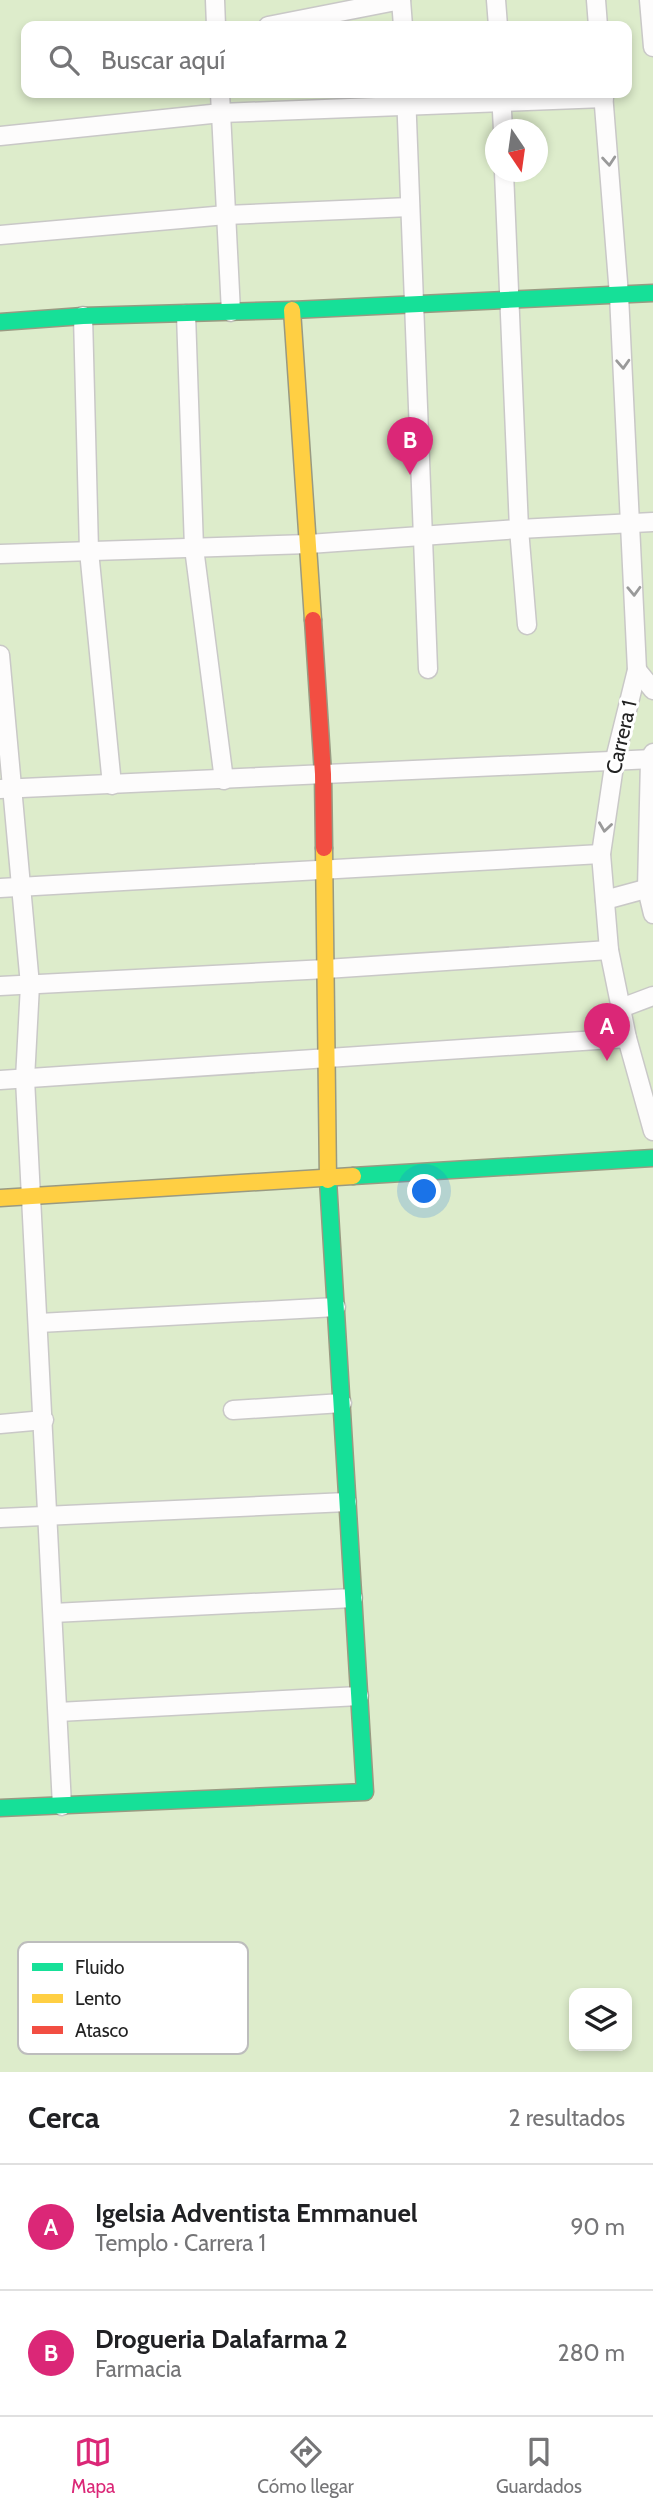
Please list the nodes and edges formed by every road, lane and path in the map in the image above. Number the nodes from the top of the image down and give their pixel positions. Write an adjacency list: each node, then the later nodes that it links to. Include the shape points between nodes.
1 (215, 0): 6 (street)
2 (401, 0): 7 (street); 8 (street)
3 (496, 0): 9 (street)
4 (596, 0): 10 (street)
5 (651, 3): 11 (street)
6 (216, 21)
7 (294, 21)
8 (403, 21)
9 (498, 21)
10 (598, 21)
11 (653, 47)
12 (220, 98): 16 (street)
13 (501, 98): 15 (street); 17 (street)
14 (603, 98): 24 (street, Carrera 1, one-way to 24)
15 (407, 100): 16 (street); 20 (street)
16 (221, 113): 18 (street); 21 (street)
17 (502, 119)
18 (0, 136)
19 (504, 182): 25 (street)
20 (410, 207): 21 (street); 26 (street)
21 (226, 215): 22 (street); 28 (street)
22 (0, 235)
23 (653, 293): 24 (street)
24 (619, 295): 25 (street); 33 (street, Carrera 1, one-way to 33)
25 (510, 300): 26 (street); 34 (street)
26 (412, 305): 27 (street); 35 (street)
27 (292, 310): 28 (street); 36 (street)
28 (231, 312): 29 (street)
29 (186, 314): 30 (street); 37 (street)
30 (83, 316): 31 (street); 38 (street)
31 (0, 322)
32 (653, 522): 33 (street)
33 (632, 523): 34 (street); 43 (street, Carrera 1, one-way to 43)
34 (519, 528): 35 (street); 40 (street)
35 (422, 537): 36 (street); 42 (street)
36 (309, 544): 37 (street); 47 (street)
37 (194, 548): 38 (street); 48 (street)
38 (89, 551): 39 (street); 49 (street)
39 (0, 554)
40 (527, 625)
41 (0, 655): 50 (street)
42 (428, 669)
43 (637, 670): 44 (street); 46 (street, Carrera 1)
44 (653, 690)
45 (652, 758): 46 (street); 55 (street)
46 (615, 759): 47 (street); 51 (street, Carrera 1, one-way to 51)
47 (323, 774): 48 (street); 52 (street)
48 (224, 780): 49 (street)
49 (112, 785): 50 (street)
50 (7, 789): 53 (street)
51 (601, 854): 52 (street); 56 (street, Carrera 1)
52 (325, 871): 53 (street); 59 (street)
53 (21, 886): 54 (street); 60 (street)
54 (0, 888)
55 (650, 888): 56 (street); 57 (street)
56 (605, 900): 58 (street, Carrera 1)
57 (653, 914)
58 (609, 950): 59 (street); 63 (street, Carrera 1)
59 (326, 970): 60 (street); 65 (street)
60 (30, 985): 61 (street); 66 (street)
61 (0, 986)
62 (653, 996): 63 (street)
63 (621, 1008): 64 (street, Carrera 1)
64 (627, 1038): 65 (street); 68 (street, Carrera 1)
65 (327, 1058): 66 (street); 70 (street)
66 (25, 1079): 67 (street); 71 (street)
67 (0, 1080)
68 (651, 1122)
69 (653, 1158): 70 (street)
70 (328, 1178): 71 (street); 73 (street)
71 (33, 1196): 72 (street); 74 (street)
72 (0, 1198)
73 (336, 1307): 74 (street); 75 (street)
74 (39, 1323): 77 (street)
75 (342, 1403): 76 (street); 79 (street)
76 (233, 1410)
77 (44, 1420): 78 (street); 80 (street)
78 (0, 1424)
79 (347, 1502): 80 (street); 82 (street)
80 (48, 1517): 81 (street); 83 (street)
81 (0, 1518)
82 (353, 1598): 83 (street); 84 (street)
83 (53, 1613): 85 (street)
84 (359, 1696): 85 (street); 86 (street, via 365,1792)
85 (58, 1712): 86 (street)
86 (62, 1806): 87 (street)
87 (0, 1808)

